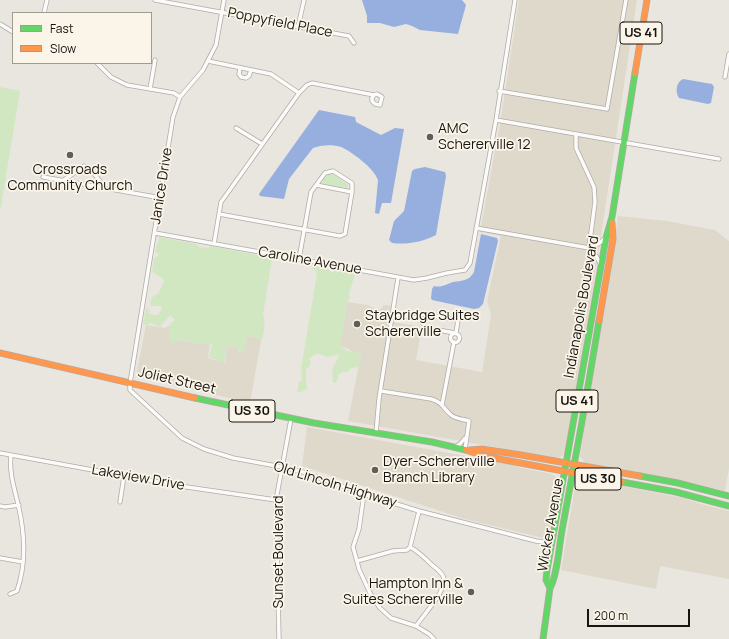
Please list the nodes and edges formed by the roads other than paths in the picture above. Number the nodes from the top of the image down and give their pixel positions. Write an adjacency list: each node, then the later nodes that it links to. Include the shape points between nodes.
1 (47, 0): 8 (street)
2 (155, 0): 9 (street, Poppyfield Place)
3 (224, 0): 9 (street, Janice Drive)
4 (304, 0): 11 (street)
5 (514, 0): 22 (street)
6 (626, 0): 22 (street, via 607,109)
7 (647, 0): 29 (main road, Indianapolis Boulevard / US 41)
8 (44, 12)
9 (222, 12): 11 (street, Poppyfield Place); 16 (street, Janice Drive, via 216,45)
10 (0, 24): 12 (street)
11 (298, 27): 13 (street, Poppyfield Place, via 349,36)
12 (12, 31)
13 (354, 43)
14 (729, 54): 20 (street)
15 (155, 60): 21 (street)
16 (208, 61): 18 (street); 25 (street, Janice Drive)
17 (98, 64): 21 (street, via 118,81)
18 (240, 68): 19 (street); 19 (street, via 239,74 246,78)
19 (251, 70): 23 (street, via 271,74)
20 (725, 77)
21 (150, 89): 25 (street, via 174,93)
22 (499, 90): 26 (street)
23 (299, 93): 24 (street, via 307,85 316,83); 30 (street)
24 (374, 95)
25 (180, 97): 37 (street, Janice Drive, via 173,117)
26 (496, 120): 28 (street); 40 (street)
27 (236, 128): 30 (street)
28 (576, 134): 29 (street); 45 (street, via 577,152 595,194)
29 (624, 142): 31 (street); 39 (main road, Indianapolis Boulevard / US 41)
30 (262, 144): 38 (street, via 221,202)
31 (719, 159)
32 (43, 177): 33 (street)
33 (64, 180): 35 (street); 35 (street, via 87,166)
34 (316, 185): 36 (street); 36 (street, via 326,172 333,171 352,183); 41 (street, via 311,192)
35 (105, 188): 37 (street)
36 (352, 192): 41 (street, via 345,234 340,236)
37 (161, 198): 42 (street, Janice Drive)
38 (219, 214): 41 (street); 44 (street)
39 (612, 217): 43 (main road, Indianapolis Boulevard / US 41); 65 (main road, Indianapolis Boulevard / US 41, via 613,239)
40 (476, 228): 45 (street); 48 (street, Caroline Avenue, via 470,263 466,270 414,280)
41 (304, 230): 46 (street)
42 (155, 233): 44 (street, Caroline Avenue); 54 (street, Janice Drive)
43 (606, 238): 45 (street); 47 (main road, Indianapolis Boulevard / US 41)
44 (214, 244): 46 (street, Caroline Avenue)
45 (589, 248): 47 (street)
46 (298, 259): 48 (street, Caroline Avenue)
47 (601, 265): 64 (main road, Indianapolis Boulevard / US 41)
48 (398, 278): 49 (street)
49 (393, 314): 50 (street); 55 (street)
50 (418, 318): 51 (street, via 427,328); 51 (street, via 423,314 458,320)
51 (455, 333): 52 (street, via 450,338); 52 (street, via 460,338)
52 (454, 342): 56 (street)
53 (0, 353): 54 (main road, Joliet Street / US 30)
54 (130, 383): 57 (main road, Joliet Street / US 30); 66 (street, Old Lincoln Highway, via 131,392 182,438 204,449 233,458)
55 (381, 391): 56 (street, via 431,399); 58 (street)
56 (442, 405): 59 (street, via 456,418 469,421)
57 (291, 419): 58 (main road, Joliet Street / US 30); 66 (street, Sunset Boulevard)
58 (376, 433): 60 (main road, Joliet Street / US 30)
59 (467, 433): 60 (street, via 463,441); 61 (street)
60 (455, 447): 61 (main road, Joliet Street / US 30)
61 (466, 450): 64 (main road, US 30, via 482,449); 67 (main road, US 30, via 483,456)
62 (0, 453): 63 (street, Lakeview Drive)
63 (11, 455): 69 (street, Lakeview Drive); 74 (street, via 10,468)
64 (566, 464): 65 (main road, US 30); 67 (main road, Indianapolis Boulevard / US 41)
65 (574, 465): 68 (main road, Wicker Avenue / US 41); 71 (main road, US 30)
66 (282, 467): 70 (street, Old Lincoln Highway); 72 (street, Sunset Boulevard)
67 (564, 472): 68 (main road, US 30); 79 (main road, Wicker Avenue / US 41)
68 (573, 474): 76 (main road, US 30, via 676,492); 85 (main road, Wicker Avenue / US 41)
69 (124, 476): 72 (street, Lakeview Drive); 73 (street)
70 (364, 494): 77 (street, Old Lincoln Highway); 83 (street, via 359,529 353,547)
71 (729, 496)
72 (276, 500): 89 (street, Sunset Boulevard)
73 (120, 502)
74 (19, 505): 75 (street); 84 (street, via 24,537)
75 (0, 506)
76 (729, 506)
77 (419, 511): 78 (street, Old Lincoln Highway); 80 (street)
78 (542, 542): 79 (street, Old Lincoln Highway); 81 (street)
79 (551, 544): 81 (main road, Wicker Avenue / US 41); 85 (main road, via 555,545 553,562)
80 (410, 547): 83 (street, via 407,550); 88 (street, via 439,571 444,586)
81 (550, 552): 86 (main road, Wicker Avenue / US 41, via 546,580)
82 (0, 558): 84 (street)
83 (356, 561): 88 (street, via 370,593 380,608 391,618)
84 (23, 562): 87 (street, via 17,591)
85 (556, 564): 86 (main road, Wicker Avenue / US 41, via 554,581)
86 (550, 588): 91 (main road, Wicker Avenue / US 41)
87 (10, 594)
88 (416, 626): 90 (street)
89 (279, 639)
90 (434, 639)
91 (543, 639)

